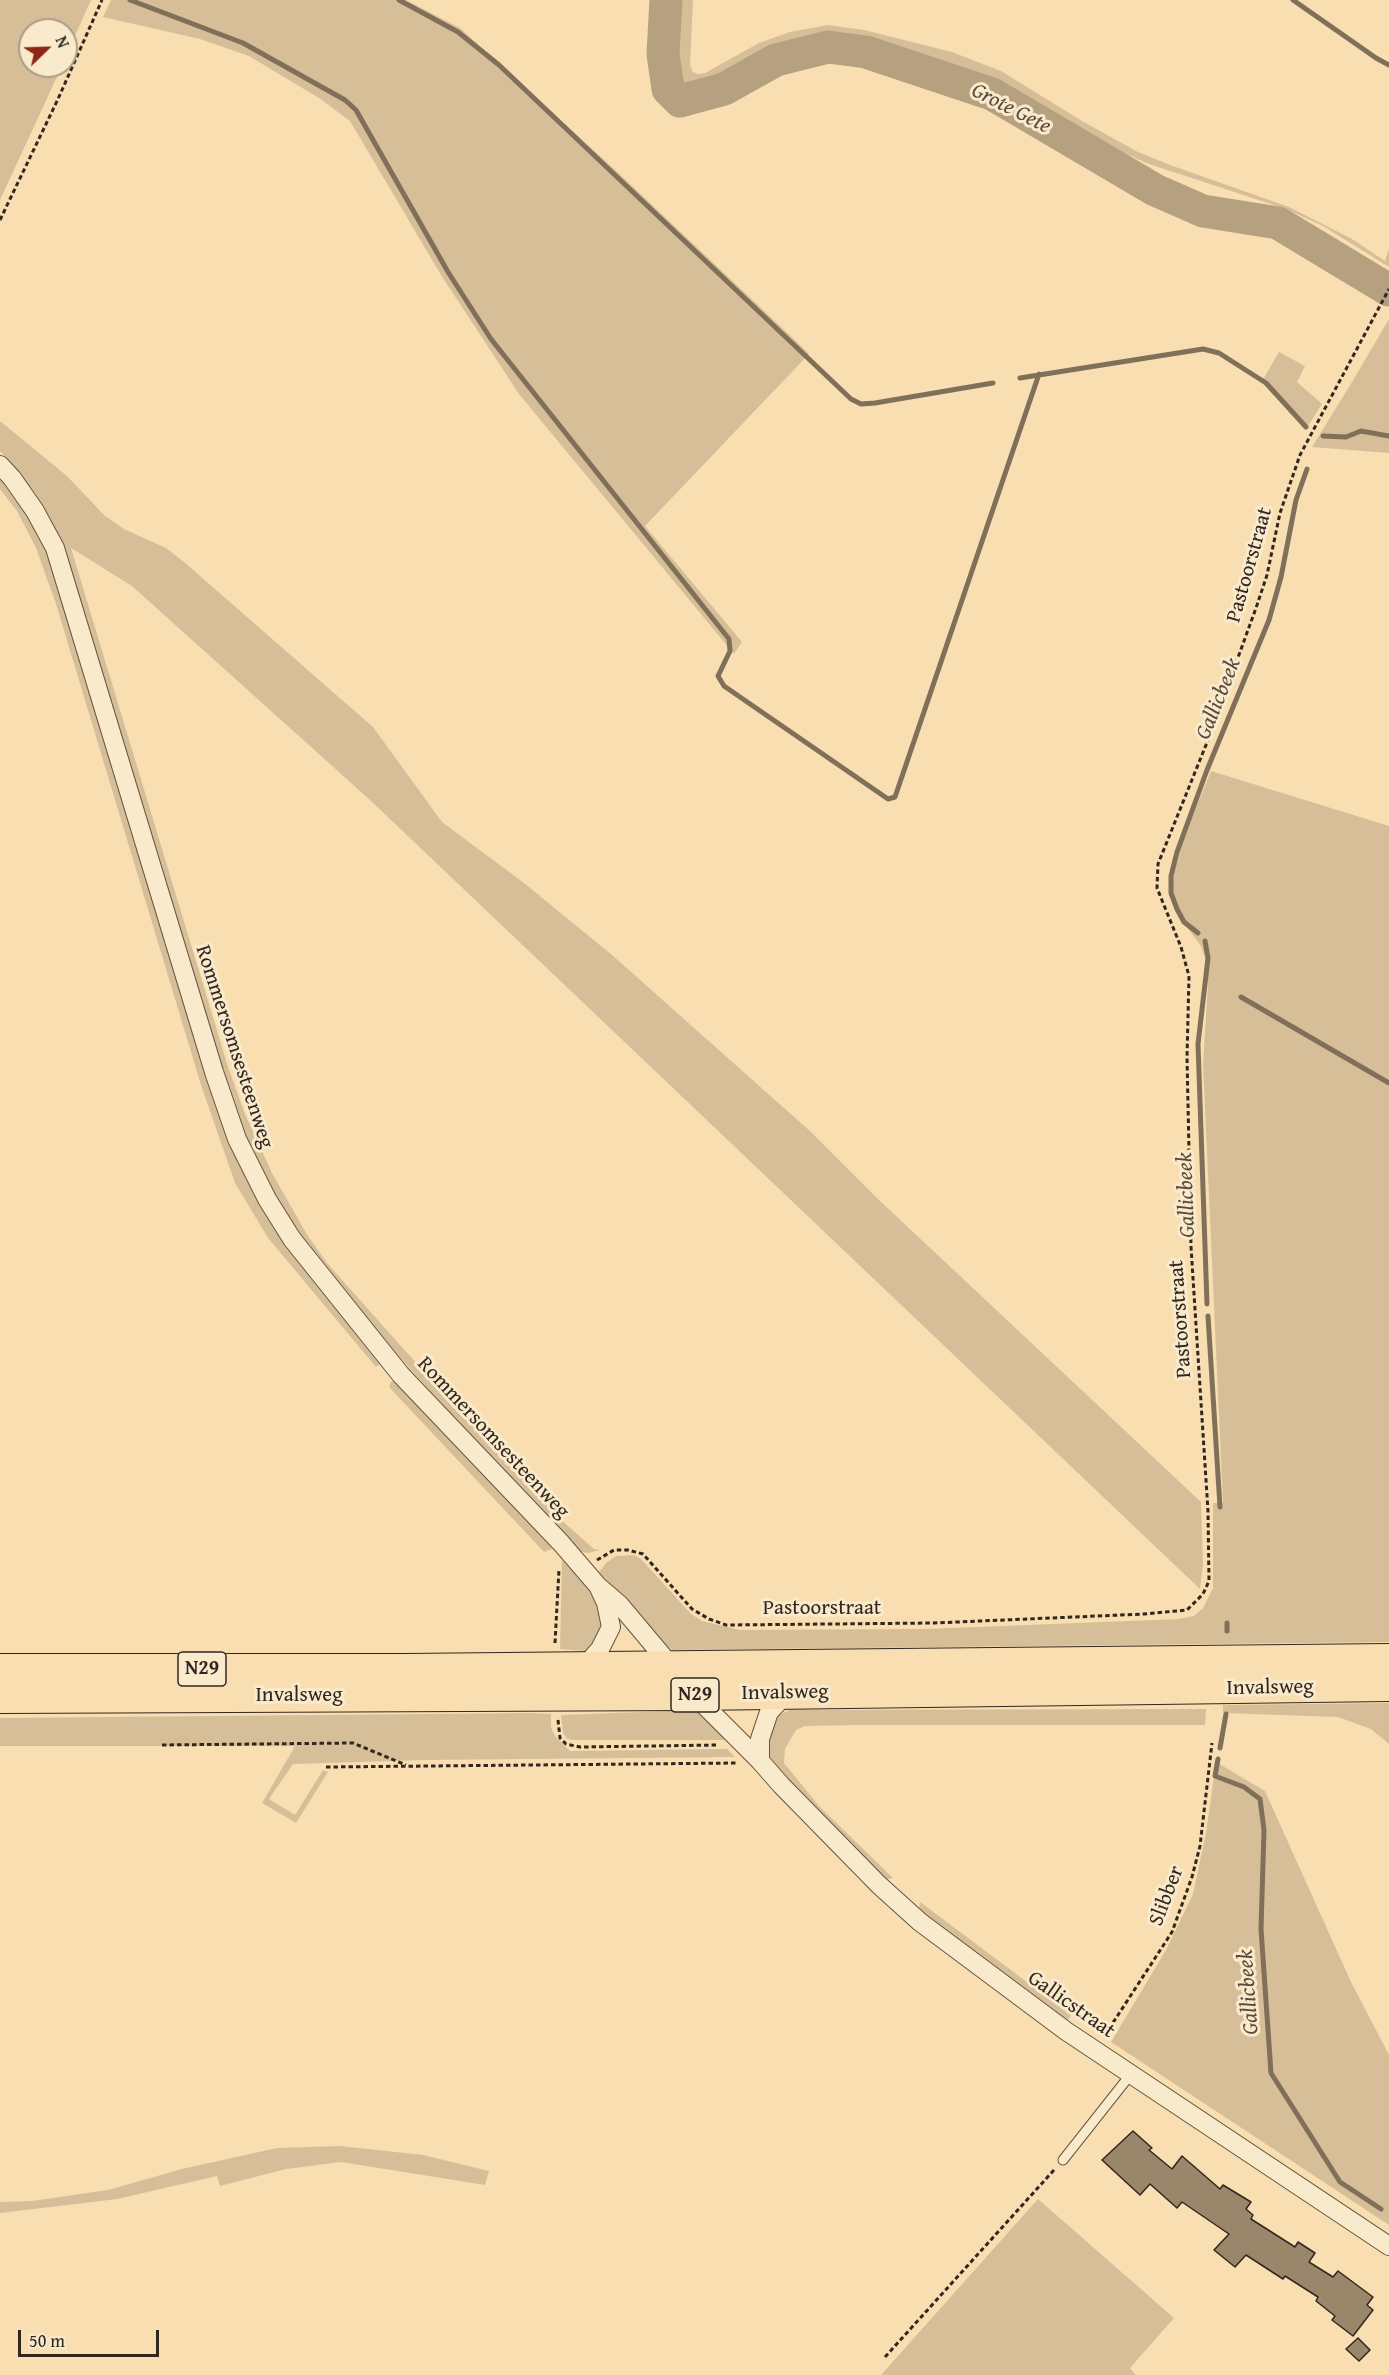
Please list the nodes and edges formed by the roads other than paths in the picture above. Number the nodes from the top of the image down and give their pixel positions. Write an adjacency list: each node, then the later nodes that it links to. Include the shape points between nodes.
1 (0, 465): 2 (street, Rommersomsesteenweg, via 35,511 55,548 214,1072 252,1171 292,1239 401,1375)
2 (598, 1586): 4 (street, Rommersomsesteenweg, via 611,1628); 5 (street, Rommersomsesteenweg, via 619,1604)
3 (1389, 1659): 5 (highway, Invalsweg / N29)
4 (584, 1667): 5 (highway, Invalsweg / N29); 6 (highway, Invalsweg / N29)
5 (672, 1667)
6 (0, 1669)
7 (1389, 1686): 8 (highway, Invalsweg / N29)
8 (787, 1693): 9 (highway, Invalsweg / N29); 11 (street, via 770,1712 760,1739)
9 (694, 1695): 10 (highway, Invalsweg / N29); 11 (street, Gallicstraat)
10 (0, 1698)
11 (760, 1761): 12 (street, Gallicstraat, via 879,1885 920,1922 1066,2031)
12 (1131, 2074): 13 (lane); 14 (street, Gallicstraat)
13 (1063, 2160)
14 (1389, 2246)

